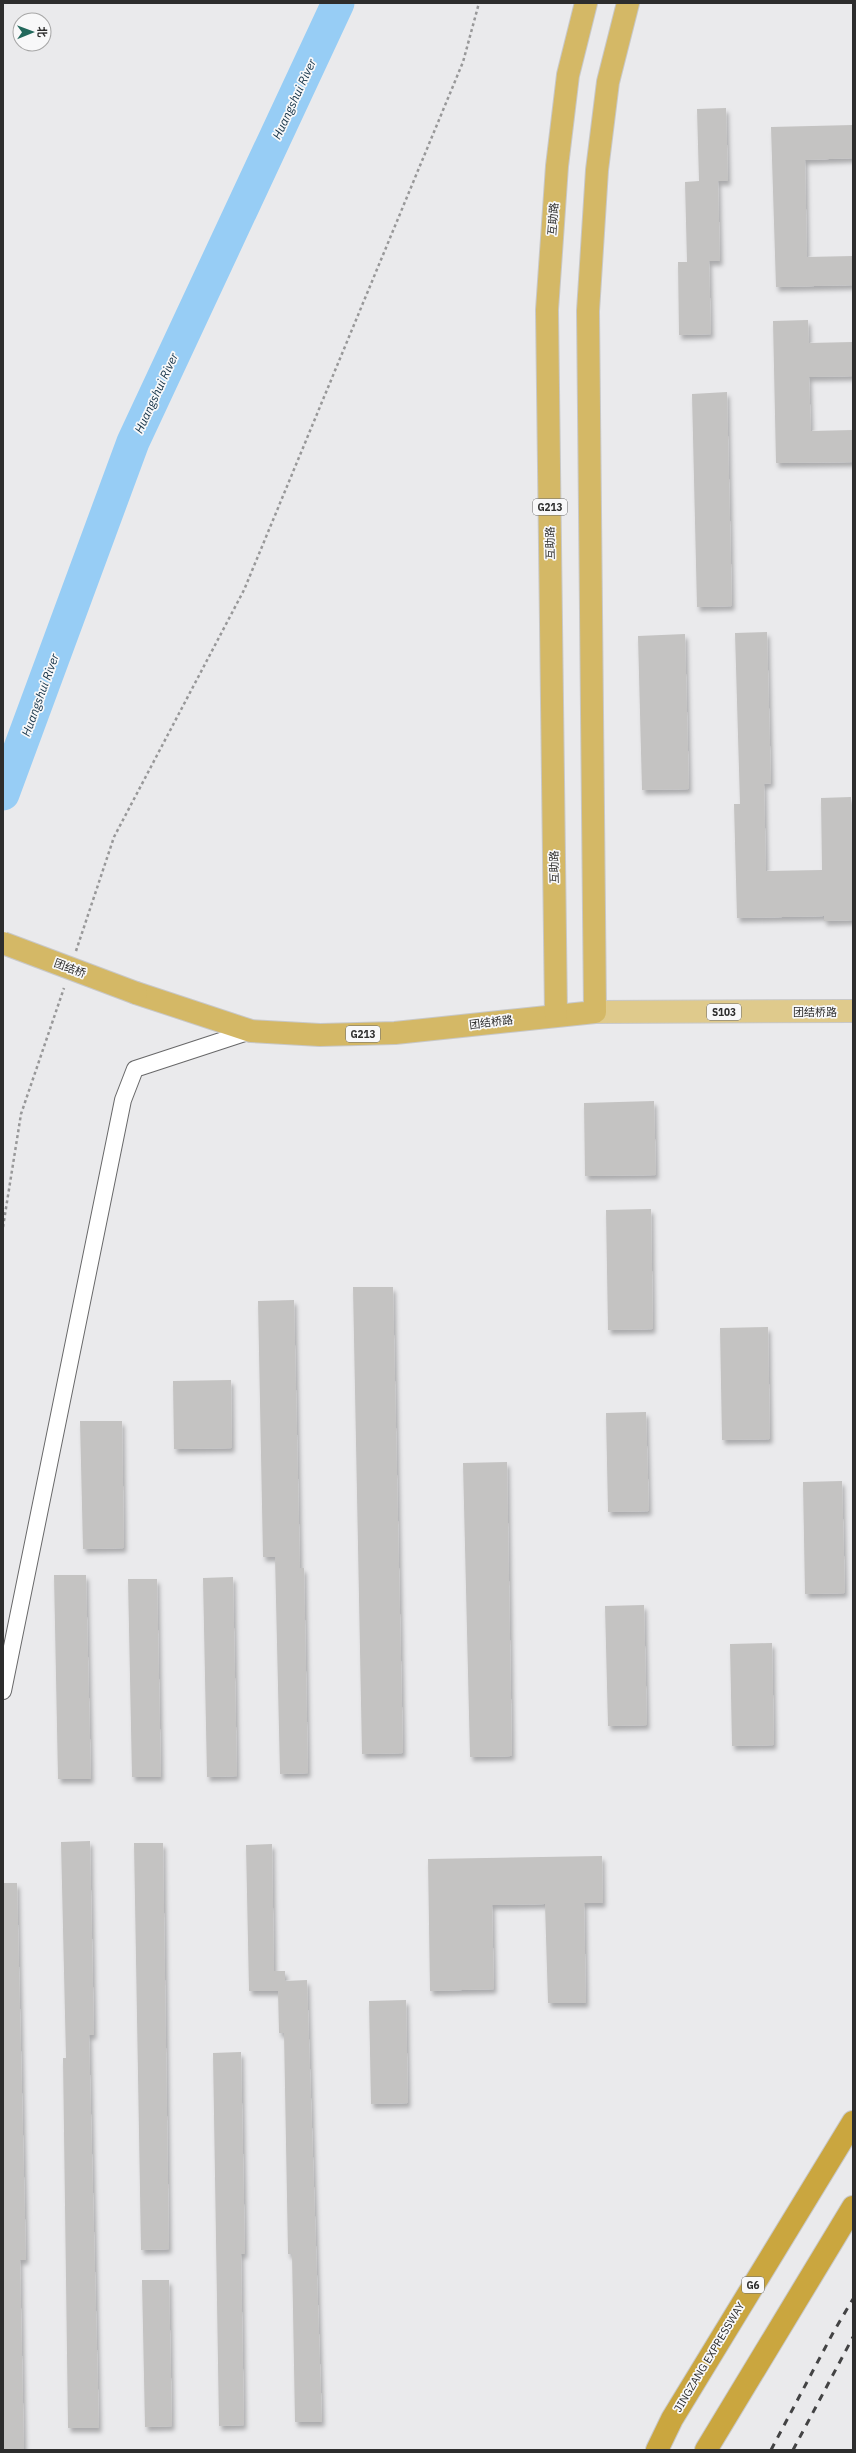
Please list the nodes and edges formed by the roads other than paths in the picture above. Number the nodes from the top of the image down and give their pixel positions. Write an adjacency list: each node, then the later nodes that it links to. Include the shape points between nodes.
1 (586, 3): 7 (highway, 互助路 / G213, via 568,75 557,166 547,310)
2 (628, 3): 5 (highway, via 608,82 597,170 588,311)
3 (3, 943): 4 (highway, 团结桥 / G213, bridge)
4 (136, 993): 8 (highway, 团结桥路 / G213)
5 (595, 1012): 6 (main road, 团结桥路 / S103); 7 (highway, 团结桥路 / G213)
6 (853, 1012)
7 (556, 1015): 8 (highway, 团结桥路 / G213, via 395,1033 320,1035)
8 (251, 1031): 9 (street, via 136,1069 123,1100)
9 (3, 1691)
10 (853, 2122): 12 (highway, JINGZANG EXPRESSWAY / G6, via 672,2419)
11 (853, 2207): 13 (highway)
12 (657, 2450)
13 (706, 2450)

